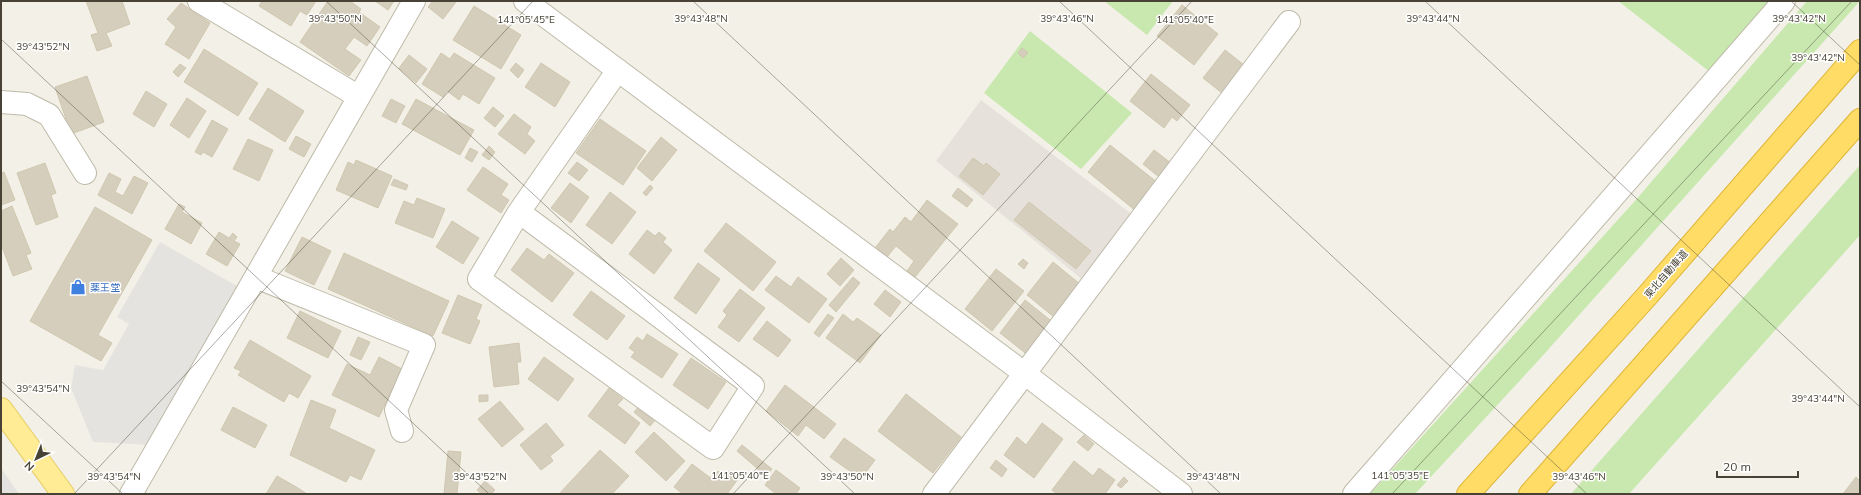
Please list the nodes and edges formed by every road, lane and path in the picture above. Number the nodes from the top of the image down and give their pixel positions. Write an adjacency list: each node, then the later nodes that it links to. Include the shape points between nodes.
1 (199, 1): 8 (street)
2 (414, 1): 8 (street)
3 (525, 1): 7 (street)
4 (1784, 1): 21 (street)
5 (1289, 22): 14 (street)
6 (1860, 51): 22 (highway, 東北自動車道, via 1648,296)
7 (618, 70): 12 (street); 14 (street)
8 (359, 98): 13 (street)
9 (1, 102): 11 (street, via 27,104 49,116)
10 (1860, 120): 23 (highway)
11 (85, 172)
12 (519, 212): 12 (street, via 479,279 713,448 753,386)
13 (256, 277): 16 (street, via 424,345 396,410); 18 (street)
14 (1024, 373): 19 (street); 20 (street)
15 (1, 409): 17 (main road)
16 (402, 431)
17 (63, 494)
18 (131, 494)
19 (934, 494)
20 (1181, 494)
21 (1354, 494)
22 (1468, 494)
23 (1530, 494)

